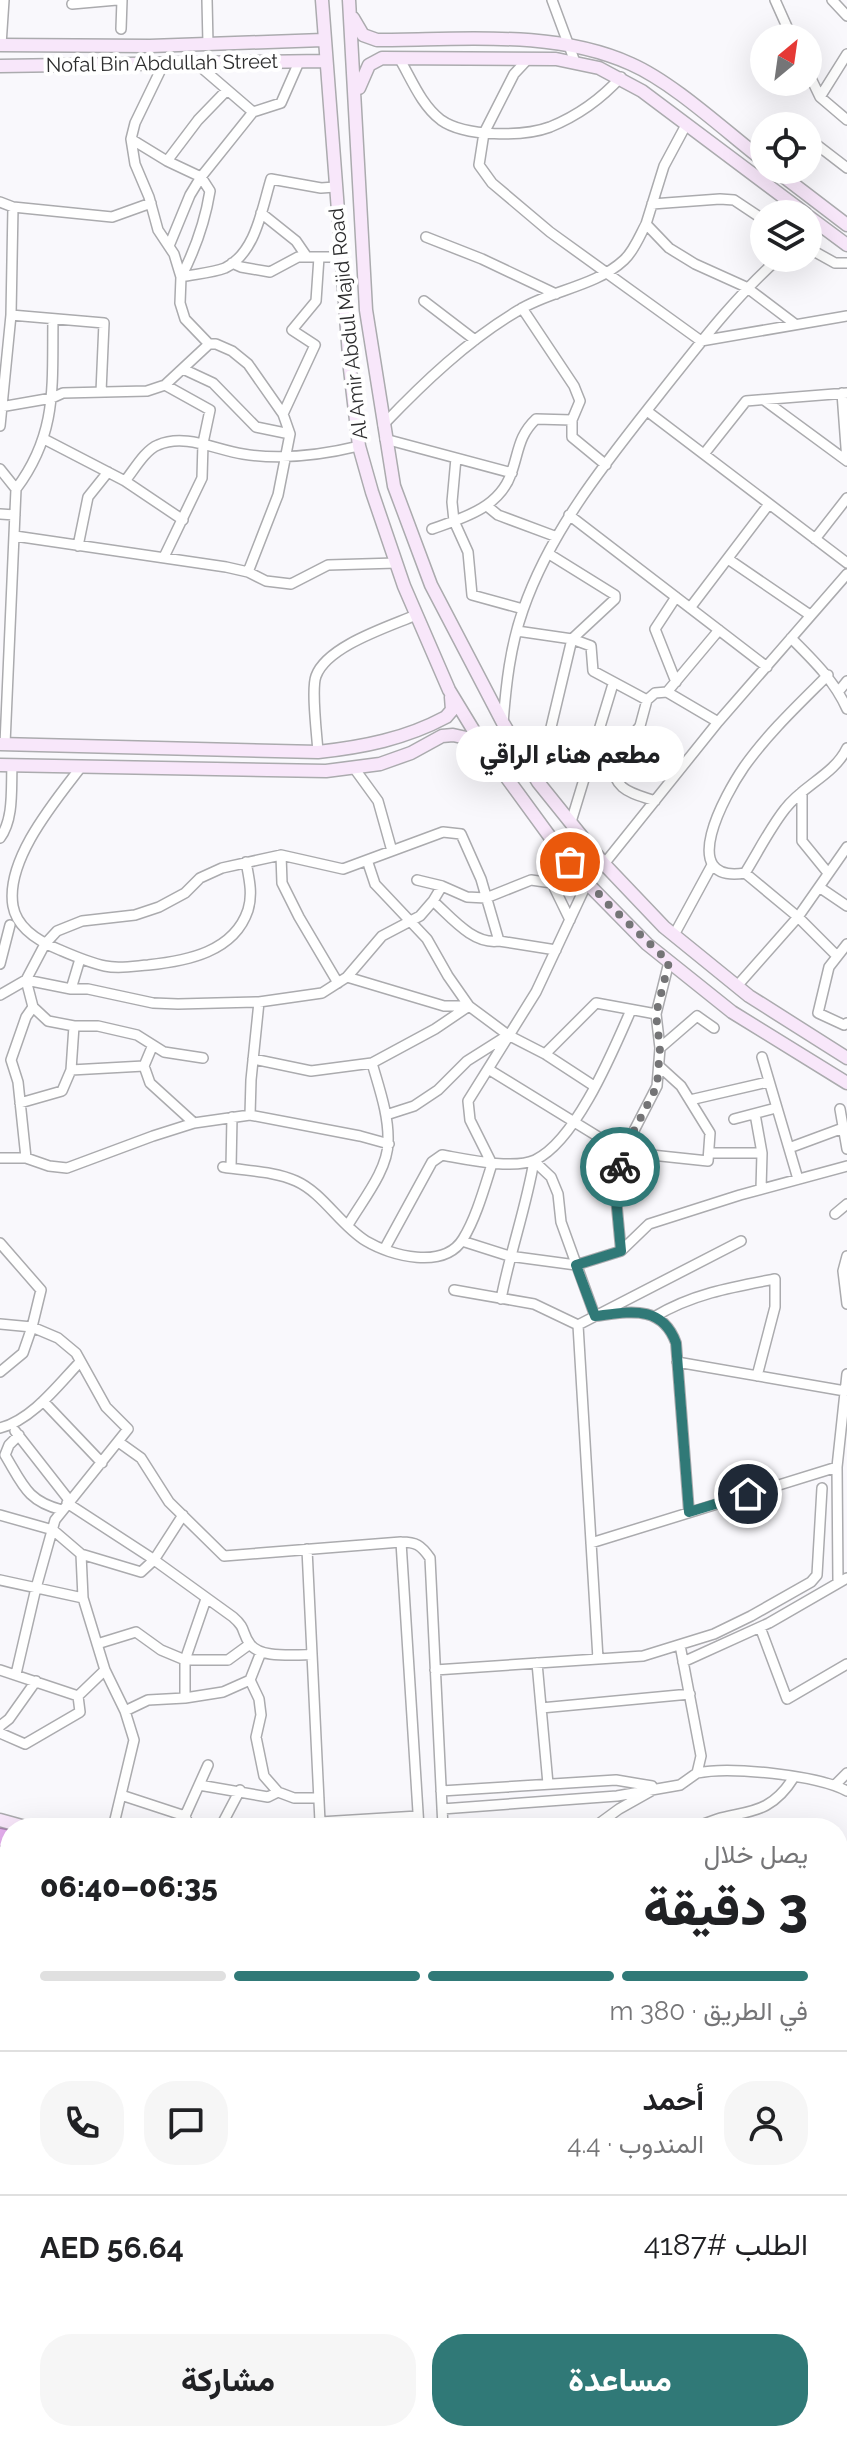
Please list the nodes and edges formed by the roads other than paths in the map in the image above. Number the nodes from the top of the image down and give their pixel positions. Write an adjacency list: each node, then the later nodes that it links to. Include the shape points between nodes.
1 (4, 0): 16 (street)
2 (120, 0): 9 (street); 13 (street)
3 (207, 0): 15 (street)
4 (322, 0): 14 (main road, Al Amir Abdul Majid Road)
5 (349, 0): 10 (main road, Al Amir Abdul Majid Road)
6 (552, 0): 17 (street)
7 (775, 0): 12 (street)
8 (832, 0): 11 (street)
9 (72, 4)
10 (351, 16): 17 (main road, via 363,35 377,40 525,40); 32 (main road, Al Amir Abdul Majid Road)
11 (847, 16)
12 (786, 24)
13 (121, 29)
14 (323, 40): 15 (main road); 21 (main road, Al Amir Abdul Majid Road)
15 (208, 44): 16 (main road)
16 (0, 45)
17 (572, 46): 23 (street); 38 (main road, via 600,52 656,78)
18 (847, 54): 27 (street)
19 (399, 58): 20 (main road); 32 (main road, via 369,65); 36 (street, via 439,119 454,128)
20 (528, 59): 23 (main road); 36 (street, via 514,74)
21 (325, 61): 22 (main road, Nofal Bin Abdullah Street); 44 (main road, Al Amir Abdul Majid Road)
22 (299, 62): 25 (main road, Nofal Bin Abdullah Street); 33 (street, via 281,103)
23 (575, 62): 29 (main road)
24 (164, 63): 25 (main road, Nofal Bin Abdullah Street); 26 (main road, Nofal Bin Abdullah Street); 37 (street)
25 (196, 63): 30 (street)
26 (0, 66)
27 (837, 70): 28 (street); 31 (street)
28 (847, 75)
29 (621, 77): 35 (main road); 36 (street, via 604,96 549,127)
30 (227, 90): 33 (street); 40 (street)
31 (820, 97): 34 (street)
32 (356, 99): 88 (main road, Al Amir Abdul Majid Road, via 366,310)
33 (253, 112): 42 (street)
34 (847, 120)
35 (686, 125): 45 (main road); 48 (street)
36 (484, 133): 64 (street, via 479,165 492,183)
37 (131, 139): 40 (street); 47 (street)
38 (750, 149)
39 (822, 149): 41 (street)
40 (167, 161): 42 (street)
41 (847, 168)
42 (201, 177): 57 (street); 66 (street, via 210,191 207,211)
43 (793, 184): 53 (main road)
44 (335, 187): 51 (street, via 271,179); 61 (main road, Al Amir Abdul Majid Road)
45 (787, 200)
46 (0, 202): 49 (street)
47 (151, 203): 49 (street, via 112,217); 57 (street)
48 (652, 204): 50 (street, via 720,199 734,200); 52 (street)
49 (13, 207): 71 (street)
50 (750, 211)
51 (261, 213): 59 (street); 62 (street, via 251,241)
52 (646, 224): 64 (street, via 626,259); 67 (street, via 669,248)
53 (847, 225)
54 (822, 226): 56 (main road)
55 (426, 237): 68 (street)
56 (847, 245)
57 (169, 246): 66 (street)
58 (822, 256): 63 (street)
59 (307, 257): 60 (street); 62 (street, via 270,272)
60 (319, 257): 61 (street); 86 (street, via 316,301 292,330 315,345)
61 (341, 257): 94 (main road, Al Amir Abdul Majid Road)
62 (232, 263): 66 (street)
63 (847, 263)
64 (607, 272): 68 (street); 76 (street)
65 (763, 272): 67 (street)
66 (181, 277): 77 (street, via 185,319)
67 (746, 287): 74 (street); 76 (street)
68 (556, 294): 70 (street)
69 (424, 301): 75 (street)
70 (522, 308): 75 (street); 87 (street, via 574,386 580,401)
71 (11, 315): 73 (street); 84 (street)
72 (847, 316): 74 (street)
73 (53, 319): 80 (street, via 104,323); 82 (street)
74 (795, 324): 76 (street)
75 (475, 340): 88 (street)
76 (701, 341): 85 (street)
77 (209, 344): 78 (street); 86 (street, via 232,351 248,364)
78 (183, 369): 79 (street); 90 (street, via 213,383 256,427)
79 (165, 385): 80 (street, via 147,391); 93 (street, via 210,410)
80 (101, 392): 82 (street)
81 (844, 393): 83 (street); 98 (street)
82 (52, 398): 84 (street); 91 (street)
83 (764, 400): 95 (street, via 746,401); 98 (street)
84 (0, 407): 89 (street)
85 (647, 411): 95 (street); 99 (street)
86 (283, 414): 90 (street)
87 (572, 420): 99 (street, via 572,437); 102 (street, via 536,419 524,430)
88 (383, 425): 92 (main road, Al Amir Abdul Majid Road)
89 (0, 426)
90 (290, 434): 96 (street)
91 (44, 439): 101 (street); 104 (street)
92 (385, 439): 97 (street); 145 (main road, Al Amir Abdul Majid Road, via 394,486 431,585)
93 (203, 443): 96 (street, via 242,454); 103 (street, via 168,441 154,446); 111 (street, via 202,478)
94 (359, 446): 96 (street); 121 (main road, Al Amir Abdul Majid Road)
95 (704, 454): 106 (street)
96 (285, 456): 123 (street, via 284,477)
97 (456, 458): 102 (street); 112 (street)
98 (847, 461)
99 (606, 465): 110 (street)
100 (0, 469): 104 (street)
101 (108, 472): 103 (street); 117 (street, via 88,497)
102 (512, 473): 107 (street)
103 (125, 481): 111 (street)
104 (16, 489): 109 (street)
105 (847, 498): 116 (street)
106 (769, 504): 116 (street); 120 (street)
107 (487, 506): 112 (street); 115 (street)
108 (0, 514): 109 (street)
109 (15, 515): 114 (street)
110 (569, 515): 115 (street); 125 (street)
111 (183, 520): 119 (street)
112 (454, 521): 113 (street); 127 (street, via 468,552 472,595)
113 (432, 529)
114 (15, 536): 117 (street); 147 (street)
115 (557, 537): 118 (street)
116 (815, 539): 122 (street)
117 (78, 546): 119 (street)
118 (549, 554): 127 (street); 133 (street, via 615,595)
119 (164, 557): 123 (street)
120 (728, 559): 126 (street); 129 (street)
121 (396, 563): 123 (street, via 328,565 291,584); 128 (main road, Al Amir Abdul Majid Road)
122 (847, 563)
123 (248, 572)
124 (847, 574): 129 (street)
125 (676, 597): 126 (street); 137 (street, via 655,629)
126 (690, 608): 130 (street)
127 (523, 609): 131 (street)
128 (416, 615): 139 (main road, Al Amir Abdul Majid Road); 149 (street, via 350,644 323,663 314,679)
129 (810, 615): 132 (street)
130 (719, 630): 134 (street); 137 (street)
131 (517, 631): 133 (street); 145 (street)
132 (791, 638): 134 (street); 135 (street)
133 (572, 639): 138 (street, via 591,646 593,671); 153 (street)
134 (767, 667): 144 (street)
135 (828, 675): 140 (street); 164 (street, via 744,767 717,815 709,840)
136 (847, 681): 140 (street)
137 (676, 682): 141 (street)
138 (613, 684): 142 (street); 156 (street)
139 (449, 690): 146 (main road, Al Amir Abdul Majid Road); 149 (main road, via 452,710 433,724 364,747)
140 (839, 691): 143 (street)
141 (667, 692): 142 (street); 144 (street)
142 (647, 700): 155 (street, via 640,726 611,761 613,777 626,792)
143 (847, 709)
144 (718, 722): 155 (street)
145 (503, 723): 153 (main road, Al Amir Abdul Majid Road)
146 (480, 741): 152 (main road, via 442,736 411,753); 168 (main road, Al Amir Abdul Majid Road)
147 (3, 744): 149 (main road)
148 (847, 748): 154 (street, via 840,763)
149 (318, 752)
150 (6, 766): 151 (main road); 157 (street, via 10,807)
151 (81, 767): 152 (main road); 177 (street, via 20,858)
152 (354, 768): 159 (street, via 378,801)
153 (538, 782): 156 (main road, Al Amir Abdul Majid Road)
154 (802, 792): 165 (street, via 784,810); 166 (street, via 802,841)
155 (655, 801): 163 (street)
156 (571, 822): 163 (main road, Al Amir Abdul Majid Road)
157 (0, 838)
158 (847, 848): 166 (street)
159 (392, 851): 161 (street); 171 (street, via 443,832 461,834)
160 (281, 855): 161 (street, via 343,869); 162 (street); 189 (street, via 282,883)
161 (367, 860): 176 (street, via 375,884)
162 (246, 862): 180 (street, via 200,878 159,907 82,921 57,931); 184 (street, via 248,911 226,941 176,962 107,967)
163 (604, 864): 178 (main road, Al Amir Abdul Majid Road)
164 (712, 865): 165 (street, via 723,872); 178 (street)
165 (745, 873): 174 (street)
166 (828, 873): 170 (street)
167 (417, 880): 169 (street)
168 (587, 883): 175 (street); 185 (main road, Al Amir Abdul Majid Road)
169 (442, 886): 171 (street, via 467,897); 172 (street)
170 (819, 887): 173 (street); 174 (street)
171 (486, 898): 175 (street, via 531,880 552,883); 179 (street)
172 (433, 901): 176 (street); 179 (street, via 471,934)
173 (847, 906)
174 (798, 917): 183 (street); 190 (street)
175 (570, 920): 182 (street)
176 (409, 923): 187 (street, via 382,936); 194 (street, via 427,939)
177 (10, 925): 180 (street); 186 (street)
178 (674, 935): 190 (main road, Al Amir Abdul Majid Road)
179 (499, 941): 182 (street)
180 (45, 944): 184 (street); 188 (street)
181 (847, 944): 183 (street)
182 (556, 950): 201 (street)
183 (836, 955): 198 (street, via 818,1013)
184 (80, 959): 191 (street)
185 (669, 962): 197 (street); 215 (main road, Al Amir Abdul Majid Road, via 732,1012)
186 (0, 964)
187 (347, 977): 189 (street); 194 (street, via 444,1006)
188 (26, 980): 191 (street); 192 (street); 195 (street)
189 (338, 983): 193 (street, via 322,993)
190 (737, 986): 207 (main road, Al Amir Abdul Majid Road)
191 (71, 989): 193 (street, via 153,1003)
192 (1, 992)
193 (259, 1002): 208 (street)
194 (469, 1006): 201 (street); 209 (street)
195 (33, 1007): 199 (street, via 48,1021); 218 (street, via 11,1060)
196 (631, 1010): 197 (street); 204 (street, via 596,1003); 216 (street)
197 (656, 1014): 203 (street)
198 (847, 1023)
199 (74, 1026): 202 (street, via 137,1035); 213 (street)
200 (714, 1028): 203 (street, via 697,1016)
201 (508, 1035): 204 (street); 212 (street); 223 (street, via 414,1106)
202 (152, 1047): 206 (street); 210 (street)
203 (660, 1048): 211 (street)
204 (545, 1054): 216 (street)
205 (762, 1057): 214 (street)
206 (203, 1058)
207 (847, 1058)
208 (253, 1059): 209 (street, via 311,1071); 222 (street)
209 (372, 1063): 223 (street)
210 (144, 1066): 213 (street); 227 (street, via 150,1083)
211 (659, 1066): 217 (street); 232 (street, via 657,1086)
212 (488, 1069): 226 (street); 238 (street, via 468,1101 470,1120)
213 (71, 1070): 218 (street, via 62,1091)
214 (768, 1082): 217 (street); 219 (street)
215 (847, 1083)
216 (594, 1086): 226 (street)
217 (690, 1100): 233 (street, via 710,1133)
218 (20, 1103): 236 (street)
219 (776, 1108): 221 (street); 230 (street)
220 (840, 1109): 228 (street)
221 (755, 1114): 225 (street); 234 (street)
222 (250, 1115): 224 (street); 229 (street)
223 (386, 1115): 229 (street)
224 (232, 1117): 227 (street); 244 (street, via 227,1168 299,1182)
225 (734, 1119)
226 (575, 1121): 232 (street); 237 (street)
227 (194, 1123): 236 (street, via 67,1168)
228 (843, 1128): 230 (street); 231 (street)
229 (389, 1144): 244 (street, via 379,1174)
230 (789, 1148): 240 (street)
231 (847, 1149)
232 (623, 1152): 233 (street, via 708,1161); 249 (street, via 615,1187)
233 (709, 1153): 234 (street)
234 (762, 1153): 241 (street)
235 (0, 1158): 236 (street)
236 (26, 1158)
237 (534, 1161): 238 (street); 250 (street); 252 (street, via 551,1177 558,1194)
238 (492, 1164): 245 (street); 248 (street, via 442,1155 432,1162)
239 (847, 1166): 240 (street)
240 (798, 1179): 241 (street)
241 (761, 1189): 249 (street, via 649,1224)
242 (847, 1204): 243 (street)
243 (835, 1214)
244 (348, 1225): 248 (street, via 366,1241)
245 (462, 1241): 248 (street, via 448,1253 429,1257); 250 (street)
246 (741, 1241): 256 (street)
247 (0, 1243): 260 (street, via 41,1290)
248 (385, 1248)
249 (621, 1251): 252 (street)
250 (509, 1256): 252 (street); 254 (street)
251 (847, 1256): 255 (street)
252 (576, 1265): 256 (street)
253 (454, 1290): 254 (street)
254 (501, 1299): 259 (street, via 534,1304)
255 (847, 1304)
256 (595, 1316): 257 (street, via 626,1312); 259 (street)
257 (654, 1317): 262 (street, via 671,1329); 265 (street, via 718,1289 775,1279 775,1307)
258 (0, 1324): 260 (street)
259 (578, 1325): 281 (street)
260 (32, 1327): 261 (street, via 58,1338); 263 (street, via 23,1353)
261 (80, 1362): 267 (street); 271 (street, via 106,1407 128,1429)
262 (677, 1362): 265 (street); 276 (street)
263 (0, 1372)
264 (847, 1374): 266 (street)
265 (757, 1376): 266 (street)
266 (845, 1391): 273 (street)
267 (43, 1401): 268 (street); 272 (street)
268 (11, 1425): 269 (street); 270 (street)
269 (0, 1428)
270 (19, 1435): 275 (street); 275 (street, via 5,1455 19,1479 32,1497)
271 (120, 1443): 272 (street); 278 (street, via 141,1458)
272 (102, 1463): 275 (street)
273 (837, 1467): 276 (street); 285 (street)
274 (822, 1488): 293 (street, via 819,1565 811,1582 714,1634)
275 (66, 1504): 279 (street); 284 (street)
276 (689, 1512): 281 (street)
277 (0, 1515): 279 (street)
278 (183, 1515): 282 (street, via 224,1556); 284 (street)
279 (53, 1530): 283 (street); 287 (street)
280 (401, 1542): 282 (street); 303 (street, via 422,1546 430,1558); 330 (street)
281 (591, 1543): 296 (street)
282 (307, 1549): 295 (street)
283 (81, 1554): 284 (street, via 141,1572); 288 (street)
284 (154, 1560): 289 (street)
285 (843, 1579): 290 (street)
286 (0, 1580): 287 (street)
287 (36, 1588): 288 (street); 304 (street)
288 (83, 1598): 291 (street)
289 (206, 1599): 292 (street, via 244,1627); 297 (street)
290 (760, 1627): 298 (street); 300 (street, via 787,1699)
291 (97, 1644): 297 (street, via 136,1632); 302 (street)
292 (250, 1644): 294 (street); 297 (street, via 228,1660)
293 (680, 1645): 296 (street, via 643,1656); 298 (street)
294 (261, 1652): 295 (street); 305 (street)
295 (312, 1655): 327 (street)
296 (598, 1659): 299 (street)
297 (185, 1660): 309 (street)
298 (683, 1662): 307 (street)
299 (537, 1663): 303 (street); 310 (street)
300 (847, 1664)
301 (0, 1670): 304 (street)
302 (105, 1670): 308 (street); 311 (street)
303 (435, 1670): 323 (street)
304 (16, 1674): 306 (street)
305 (250, 1680): 309 (street, via 223,1692); 325 (street, via 259,1699 256,1737 264,1776)
306 (36, 1681): 308 (street); 312 (street)
307 (690, 1694): 310 (street); 315 (street, via 701,1756)
308 (78, 1696): 313 (street, via 80,1712 25,1744)
309 (185, 1698): 311 (street, via 148,1700)
310 (541, 1708): 318 (street)
311 (125, 1711): 326 (street, via 134,1740)
312 (0, 1726)
313 (0, 1733)
314 (208, 1765): 319 (street)
315 (697, 1773): 317 (street, via 713,1769); 321 (street, via 680,1785)
316 (847, 1773): 320 (street)
317 (794, 1777): 320 (street); 337 (street, via 774,1802)
318 (548, 1784): 321 (street, via 616,1780); 323 (street)
319 (199, 1785): 322 (street); 329 (street)
320 (835, 1785): 324 (street)
321 (659, 1787): 328 (street, via 617,1796); 336 (street)
322 (240, 1790): 325 (street, via 268,1797); 332 (street)
323 (441, 1791): 328 (street)
324 (847, 1791)
325 (278, 1792): 327 (street)
326 (121, 1795): 329 (street); 331 (street)
327 (319, 1798): 333 (street)
328 (442, 1809): 335 (street)
329 (185, 1816)
330 (418, 1816): 334 (street)
331 (115, 1818)
332 (225, 1818)
333 (320, 1818)
334 (385, 1818)
335 (442, 1818)
336 (607, 1818)
337 (724, 1818)

